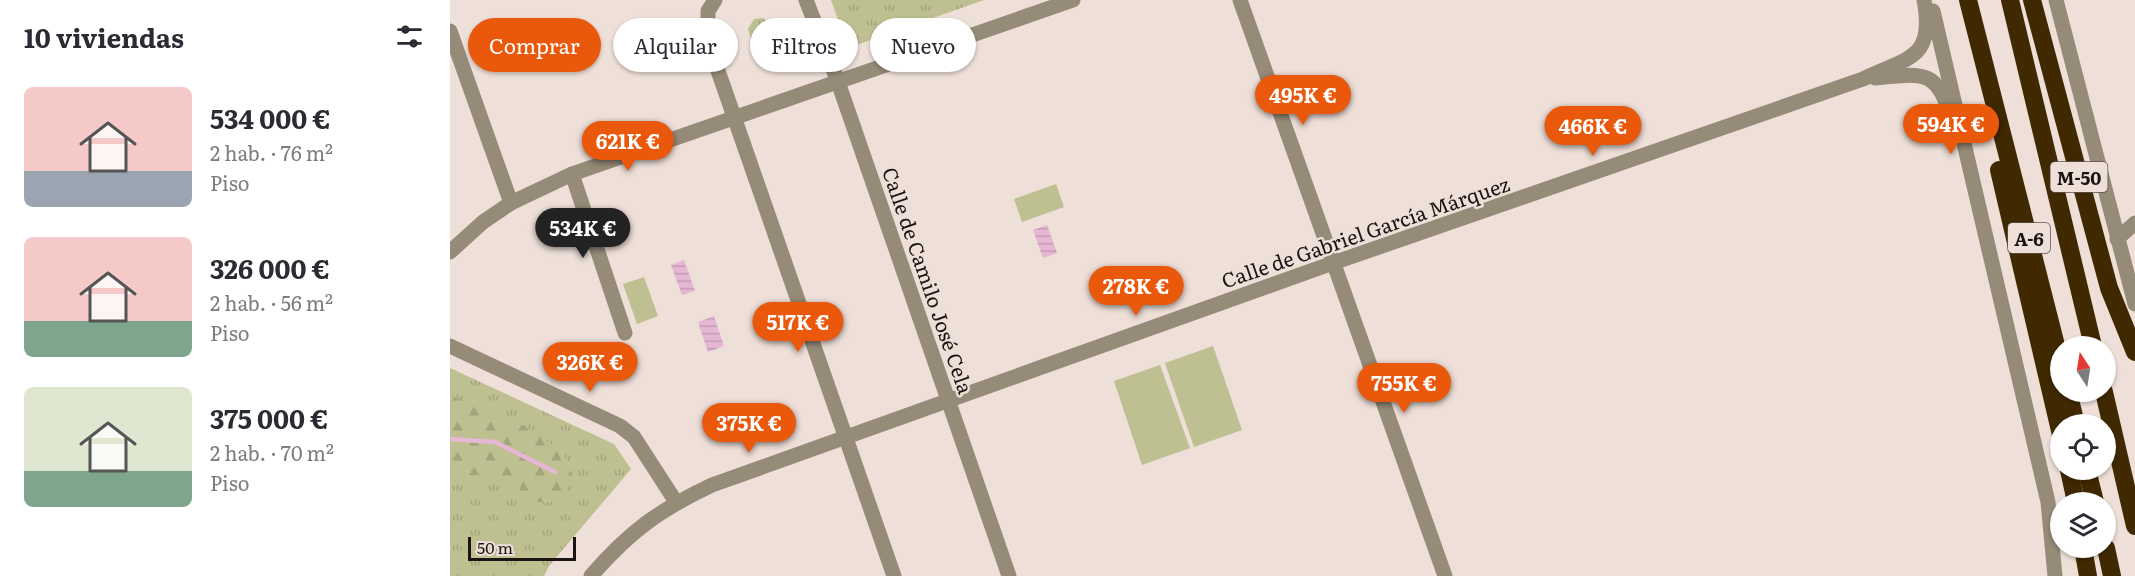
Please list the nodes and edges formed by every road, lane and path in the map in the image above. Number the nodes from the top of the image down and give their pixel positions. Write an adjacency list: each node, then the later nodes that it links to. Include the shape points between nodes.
1 (714, 0): 15 (street, via 708,10 708,42)
2 (806, 0): 13 (street, Calle de Camilo José Cela)
3 (1073, 0): 13 (street)
4 (1240, 0): 21 (street)
5 (1924, 0): 12 (street, Calle de Gabriel García Márquez, via 1928,26 1925,42 1916,54)
6 (1931, 0): 22 (street)
7 (1968, 0): 14 (highway, A-6)
8 (2010, 0): 26 (highway, A-6)
9 (2032, 0): 28 (highway, M-50, via 2109,288)
10 (2056, 0): 19 (street)
11 (450, 31): 17 (street)
12 (1863, 79): 21 (street, Calle de Gabriel García Márquez); 22 (street, Calle de Gabriel García Márquez, via 1921,74 1935,82 1945,98)
13 (838, 82): 15 (street); 29 (street, Calle de Camilo José Cela)
14 (1997, 111): 25 (highway, A-6); 31 (highway, via 1994,149)
15 (735, 118): 16 (street); 32 (street)
16 (572, 174): 17 (street); 24 (street)
17 (511, 203): 20 (street)
18 (2135, 223): 19 (street)
19 (2117, 238): 23 (street)
20 (450, 252)
21 (1333, 263): 29 (street, Calle de Gabriel García Márquez); 40 (street)
22 (2002, 303): 41 (street, via 2048,502)
23 (2135, 304)
24 (625, 333)
25 (2054, 336)
26 (2091, 336)
27 (450, 346): 33 (street, via 620,426 634,437)
28 (2135, 352)
29 (949, 400): 32 (street, Calle de Gabriel García Márquez); 39 (street, Calle de Camilo José Cela)
30 (2106, 402): 34 (highway)
31 (2056, 414)
32 (845, 437): 33 (street, Calle de Gabriel García Márquez); 38 (street)
33 (676, 502): 37 (street, Calle de Gabriel García Márquez, via 618,544)
34 (2135, 526)
35 (2085, 558): 42 (highway)
36 (2108, 558): 43 (highway)
37 (591, 576)
38 (894, 576)
39 (1009, 576)
40 (1445, 576)
41 (2055, 576)
42 (2088, 576)
43 (2112, 576)

